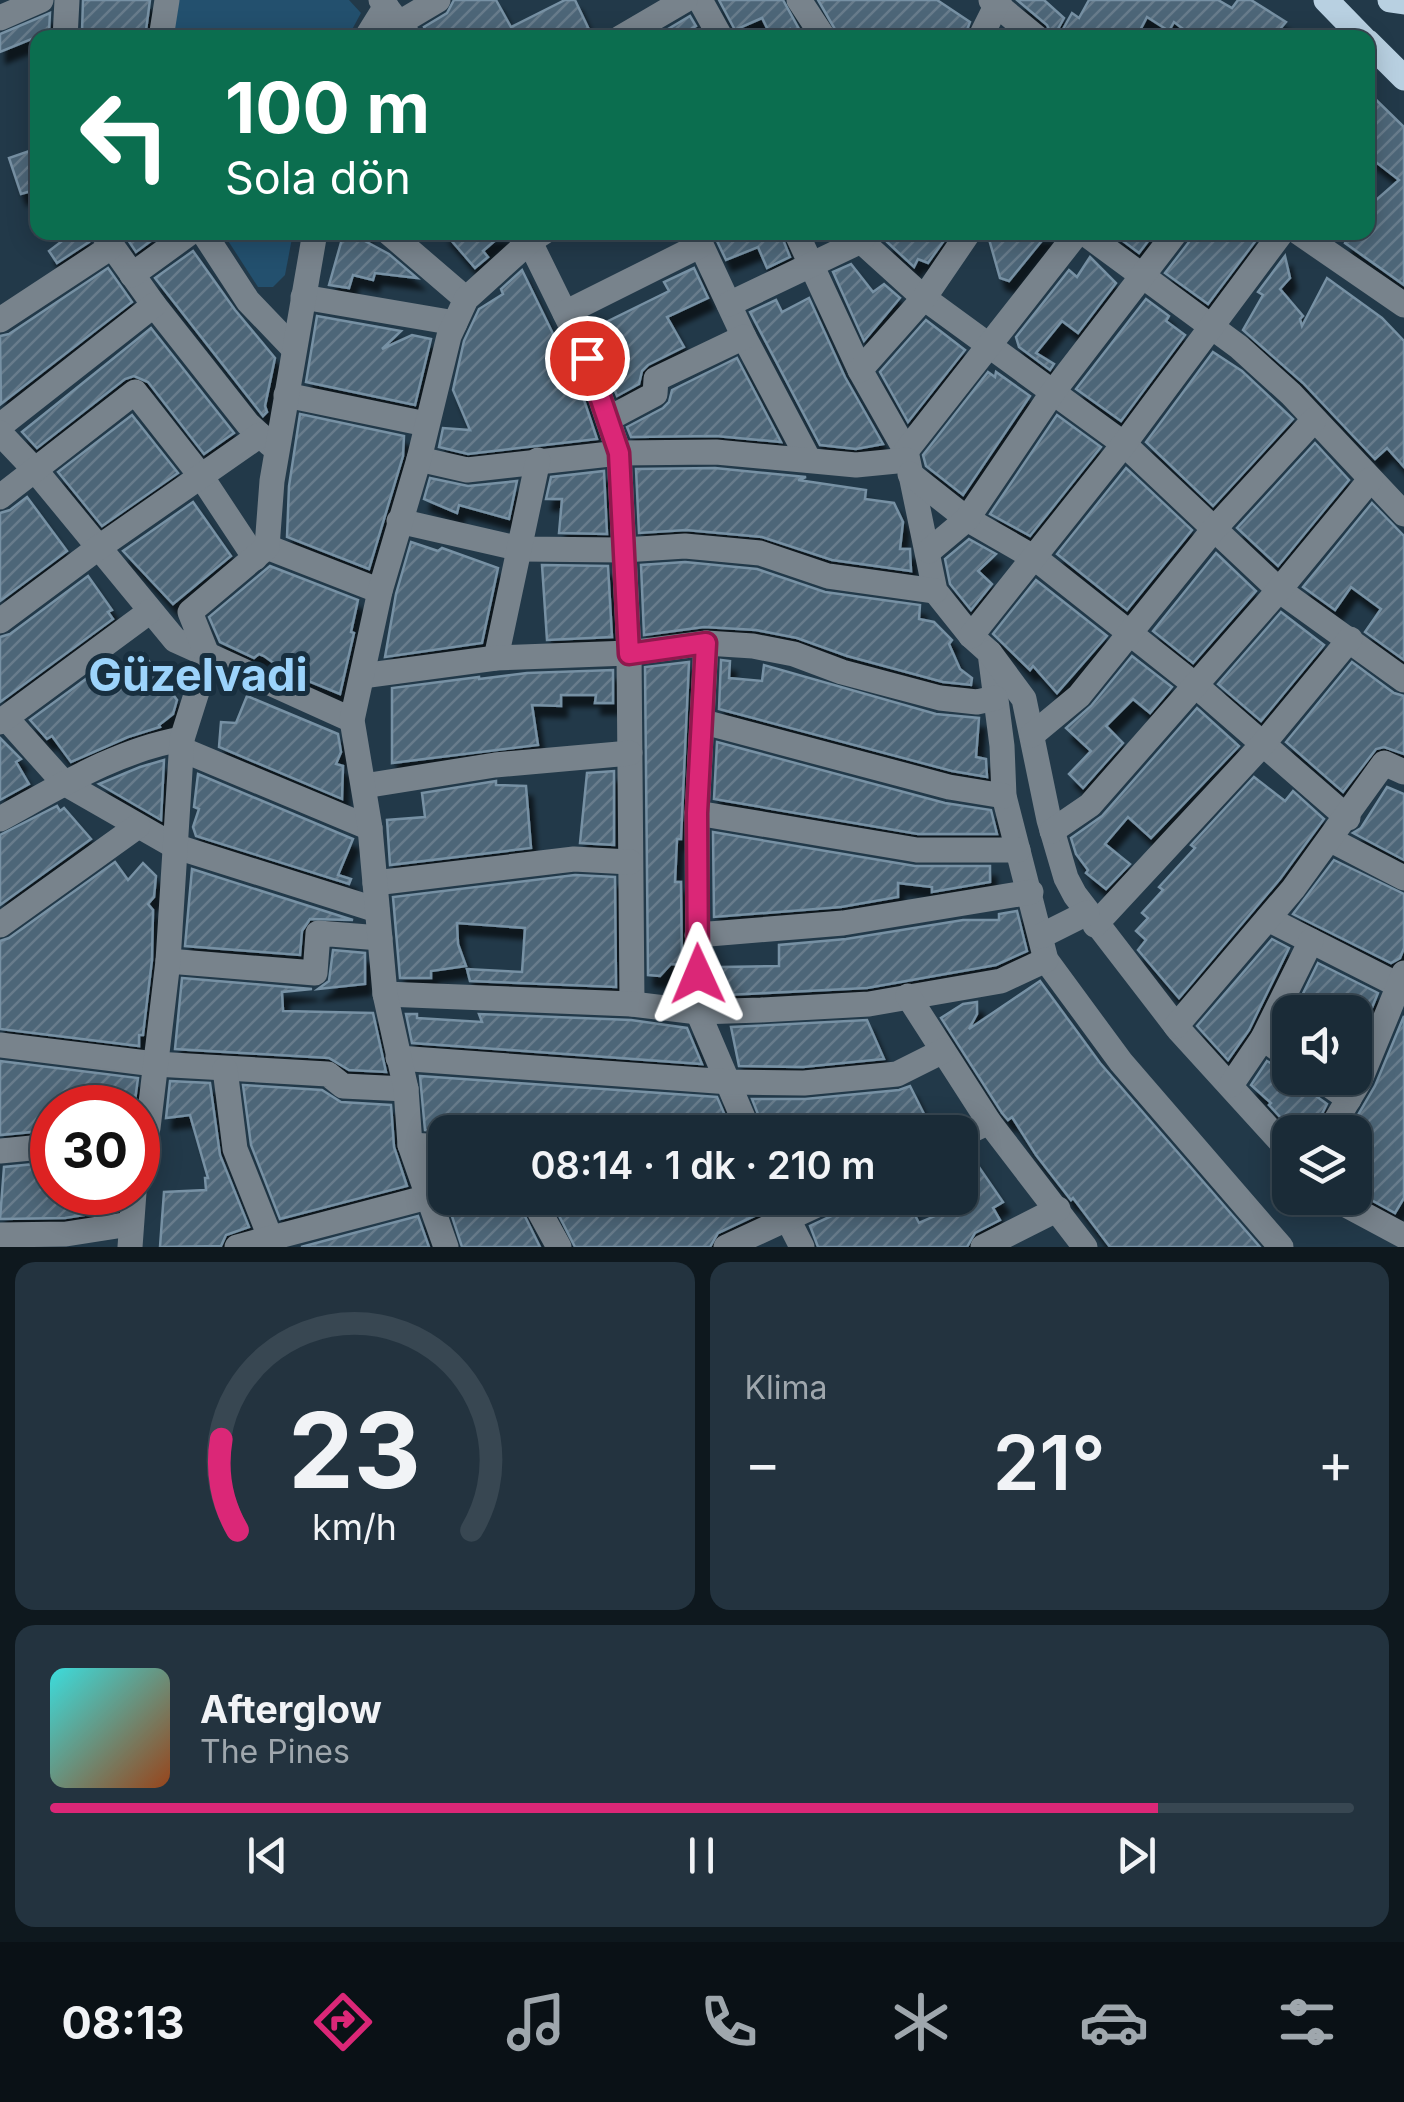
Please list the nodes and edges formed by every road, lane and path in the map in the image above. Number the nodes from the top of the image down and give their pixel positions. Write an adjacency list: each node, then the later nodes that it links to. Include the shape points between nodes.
1 (41, 0): 13 (street)
2 (67, 0): 14 (street)
3 (167, 0): 15 (street)
4 (438, 0): 12 (street)
5 (685, 0): 16 (street)
6 (700, 0): 17 (street)
7 (798, 0): 18 (street)
8 (1326, 0): 21 (main road)
9 (1390, 0): 11 (main road)
10 (996, 1): 19 (street); 20 (street)
11 (1404, 2)
12 (395, 16)
13 (0, 18)
14 (65, 30)
15 (162, 30)
16 (635, 30)
17 (717, 30)
18 (819, 30)
19 (983, 30)
20 (1027, 30)
21 (1355, 30)
22 (1375, 50): 23 (main road)
23 (1404, 78)
24 (106, 240): 43 (street); 52 (street)
25 (180, 240): 43 (street)
26 (208, 240): 57 (street, via 248,301)
27 (314, 240): 45 (street)
28 (397, 240): 47 (street)
29 (528, 240): 47 (street)
30 (535, 240): 51 (street)
31 (696, 240): 51 (street)
32 (698, 240): 48 (street)
33 (799, 240): 42 (street)
34 (858, 240): 42 (street)
35 (867, 240): 46 (street)
36 (963, 240): 46 (street)
37 (1074, 240): 56 (street)
38 (1091, 240): 44 (street)
39 (1170, 240): 44 (street)
40 (1276, 240): 54 (street)
41 (1310, 240): 50 (street)
42 (810, 266): 48 (street); 58 (street)
43 (132, 275): 49 (street)
44 (1143, 277): 54 (street); 59 (street)
45 (304, 297): 53 (street); 57 (street)
46 (924, 298): 56 (street); 58 (street)
47 (466, 299): 53 (street)
48 (728, 304): 55 (street)
49 (154, 305): 64 (street); 65 (street)
50 (1404, 305)
51 (565, 313): 61 (street)
52 (0, 320)
53 (454, 323): 63 (street)
54 (1210, 326): 62 (street); 66 (street)
55 (744, 337): 61 (street, via 656,379 655,394); 70 (street)
56 (991, 345): 59 (street); 71 (street)
57 (294, 349): 60 (street)
58 (860, 370): 71 (street)
59 (1053, 392): 66 (street); 77 (street)
60 (286, 396): 63 (street); 65 (street)
61 (608, 419): 67 (street)
62 (1314, 420): 74 (street); 79 (street)
63 (426, 424): 68 (street)
64 (0, 429): 72 (street)
65 (268, 443): 73 (street); 84 (street)
66 (1124, 444): 79 (street); 85 (street)
67 (619, 453): 69 (street); 70 (street); 82 (street)
68 (419, 460): 69 (street, via 467,470); 78 (street)
69 (538, 460): 81 (street)
70 (809, 460): 71 (street)
71 (908, 462): 77 (street); 83 (street)
72 (35, 470): 73 (street, via 134,392); 75 (street); 80 (street)
73 (201, 476): 80 (street); 84 (street)
74 (1370, 480): 76 (street); 86 (street)
75 (0, 497)
76 (1404, 514)
77 (966, 519): 83 (street); 85 (street)
78 (399, 521): 81 (street); 87 (street)
79 (1214, 529): 86 (street); 91 (street)
80 (98, 548): 89 (street); 90 (street)
81 (521, 549): 82 (street); 98 (street)
82 (624, 550): 88 (street, via 684,546 760,553 828,576); 96 (street)
83 (929, 552): 88 (street)
84 (261, 553): 87 (street); 97 (street, via 190,612)
85 (1035, 558): 91 (street); 92 (street)
86 (1279, 590): 93 (street); 101 (street)
87 (380, 591): 99 (street)
88 (935, 591): 92 (street)
89 (149, 612): 97 (street, via 174,640); 103 (street)
90 (0, 621)
91 (1130, 634): 101 (street); 106 (street, via 1079,696)
92 (970, 636): 95 (street)
93 (1350, 639): 100 (street); 108 (street)
94 (706, 643): 96 (street); 102 (street, via 794,654 940,698); 105 (street)
95 (990, 653): 102 (street); 106 (street, via 1024,699)
96 (629, 654): 98 (street); 109 (street)
97 (208, 658): 104 (street); 107 (street)
98 (496, 658): 99 (street)
99 (362, 676): 104 (street)
100 (1404, 680)
101 (1194, 684): 108 (street); 119 (street, via 1090,805)
102 (995, 698): 113 (street)
103 (3, 720): 111 (street)
104 (352, 720): 112 (street)
105 (704, 722): 113 (street); 114 (street)
106 (1032, 735): 119 (street)
107 (181, 744): 111 (street, via 154,744); 118 (street); 121 (street)
108 (1263, 744): 115 (street); 128 (street)
109 (630, 753): 112 (street); 123 (street)
110 (1404, 772): 115 (street, via 1384,763)
111 (64, 784): 116 (street); 117 (street)
112 (364, 786): 118 (street)
113 (1004, 796): 122 (street)
114 (697, 813): 122 (street, via 917,850); 131 (street)
115 (1348, 818): 120 (street)
116 (0, 819)
117 (138, 826): 121 (street); 130 (street)
118 (370, 828): 125 (street)
119 (1052, 830): 128 (street, via 1066,878)
120 (1331, 840): 124 (street); 129 (street)
121 (174, 846): 127 (street); 135 (street)
122 (1018, 850): 126 (street)
123 (630, 862): 125 (street, via 574,859); 139 (street)
124 (1404, 878)
125 (375, 883): 127 (street)
126 (1031, 892): 131 (street, via 844,922); 134 (street)
127 (377, 910): 132 (street)
128 (1091, 919): 134 (street); 141 (street)
129 (1268, 919): 133 (street); 141 (street)
130 (0, 925)
131 (697, 935): 140 (street)
132 (380, 938): 135 (street, via 318,933 316,972); 137 (street)
133 (1312, 941): 136 (street); 142 (street)
134 (1044, 948): 138 (street, via 1001,981); 182 (street, via 1121,1062)
135 (168, 961): 147 (street)
136 (1402, 982): 154 (street)
137 (385, 994): 139 (street); 146 (street)
138 (908, 996): 140 (street, via 869,1004); 145 (street)
139 (632, 1004): 140 (street)
140 (698, 1012): 149 (street)
141 (1176, 1026): 151 (street)
142 (1263, 1038): 144 (street); 151 (street)
143 (0, 1045): 147 (street)
144 (1272, 1045)
145 (943, 1051): 149 (street, via 897,1074 868,1079); 157 (street)
146 (398, 1058): 149 (street); 152 (street)
147 (155, 1064): 148 (street); 150 (street)
148 (225, 1069): 152 (street, via 328,1074 343,1086); 174 (street, via 235,1149)
149 (730, 1082): 155 (street)
150 (153, 1085)
151 (1231, 1085): 159 (street)
152 (406, 1089): 160 (street)
153 (1343, 1095): 154 (street)
154 (1349, 1099): 156 (street)
155 (742, 1115)
156 (1339, 1115)
157 (989, 1122): 158 (street); 165 (street)
158 (978, 1127)
159 (1272, 1132)
160 (410, 1145): 161 (street); 164 (street)
161 (428, 1146)
162 (30, 1148): 163 (street)
163 (0, 1151)
164 (428, 1197): 174 (street)
165 (1058, 1209): 180 (street); 181 (street)
166 (434, 1215): 176 (street)
167 (541, 1215): 177 (street)
168 (772, 1215): 178 (street)
169 (786, 1215): 179 (street)
170 (1371, 1215): 171 (street)
171 (1402, 1229)
172 (0, 1235): 173 (street)
173 (130, 1236)
174 (272, 1242): 175 (street)
175 (237, 1247)
176 (446, 1247)
177 (559, 1247)
178 (726, 1247)
179 (802, 1247)
180 (983, 1247)
181 (1086, 1247)
182 (1281, 1247)

